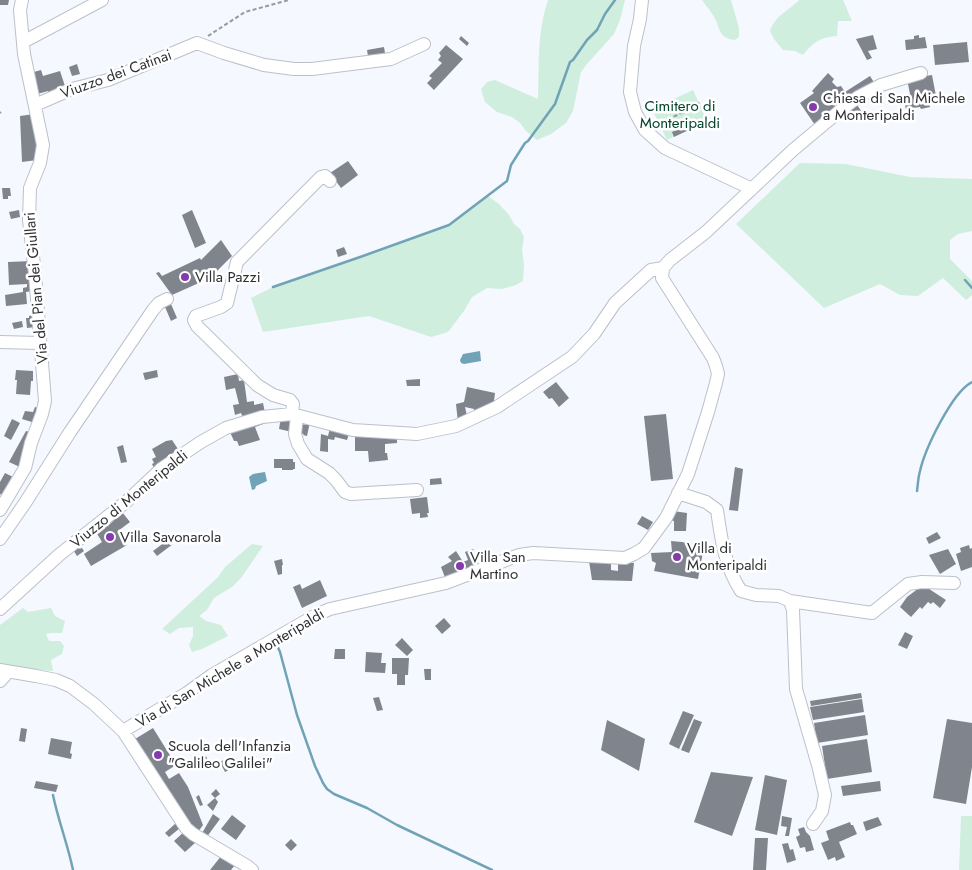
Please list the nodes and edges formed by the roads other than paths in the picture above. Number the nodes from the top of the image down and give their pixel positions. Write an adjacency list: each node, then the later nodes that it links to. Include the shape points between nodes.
1 (22, 0): 4 (street, Via del Pian dei Giullari)
2 (102, 0): 4 (street)
3 (642, 0): 9 (street, via 630,92 635,112 645,130 665,148)
4 (23, 42): 7 (street, Via del Pian dei Giullari)
5 (424, 44): 7 (street, Viuzzo dei Catinai, via 391,59 294,69 264,65 197,43 108,80)
6 (921, 72): 9 (street, via 881,85 858,97)
7 (35, 105): 13 (street, Via del Pian dei Giullari, via 43,145 30,188 28,220)
8 (330, 181): 14 (street, via 325,176 321,177 237,262 227,303 196,316 194,320 257,386 290,400 294,404)
9 (752, 188): 10 (street)
10 (663, 268): 14 (street, Viuzzo di Monteripaldi, via 652,270 615,303 594,334 572,357 497,407 456,426 417,434 353,430); 16 (street, Via di San Michele a Monteripaldi, via 662,278 713,358 718,374 688,474)
11 (167, 299): 18 (street, via 154,310)
12 (0, 342): 13 (street)
13 (40, 343): 17 (street, Via del Pian dei Giullari, via 45,401 42,414 25,468)
14 (295, 415): 15 (street, via 295,434 307,460 329,473 345,492); 21 (street, Viuzzo di Monteripaldi, via 262,417 226,428 201,442 161,469)
15 (417, 490)
16 (678, 493): 20 (street, via 706,502 717,510 727,566 741,592 779,596); 23 (street, Via di San Michele a Monteripaldi, via 666,518 644,548 625,558 519,555 446,583 330,609 212,675 187,694)
17 (0, 510)
18 (0, 539)
19 (954, 583): 20 (street, via 908,584 872,613)
20 (790, 601): 24 (street, via 796,689 825,795 822,811)
21 (0, 609)
22 (3, 674): 23 (street, via 36,676 70,686)
23 (123, 731): 25 (street, via 186,828)
24 (813, 824)
25 (252, 870)

